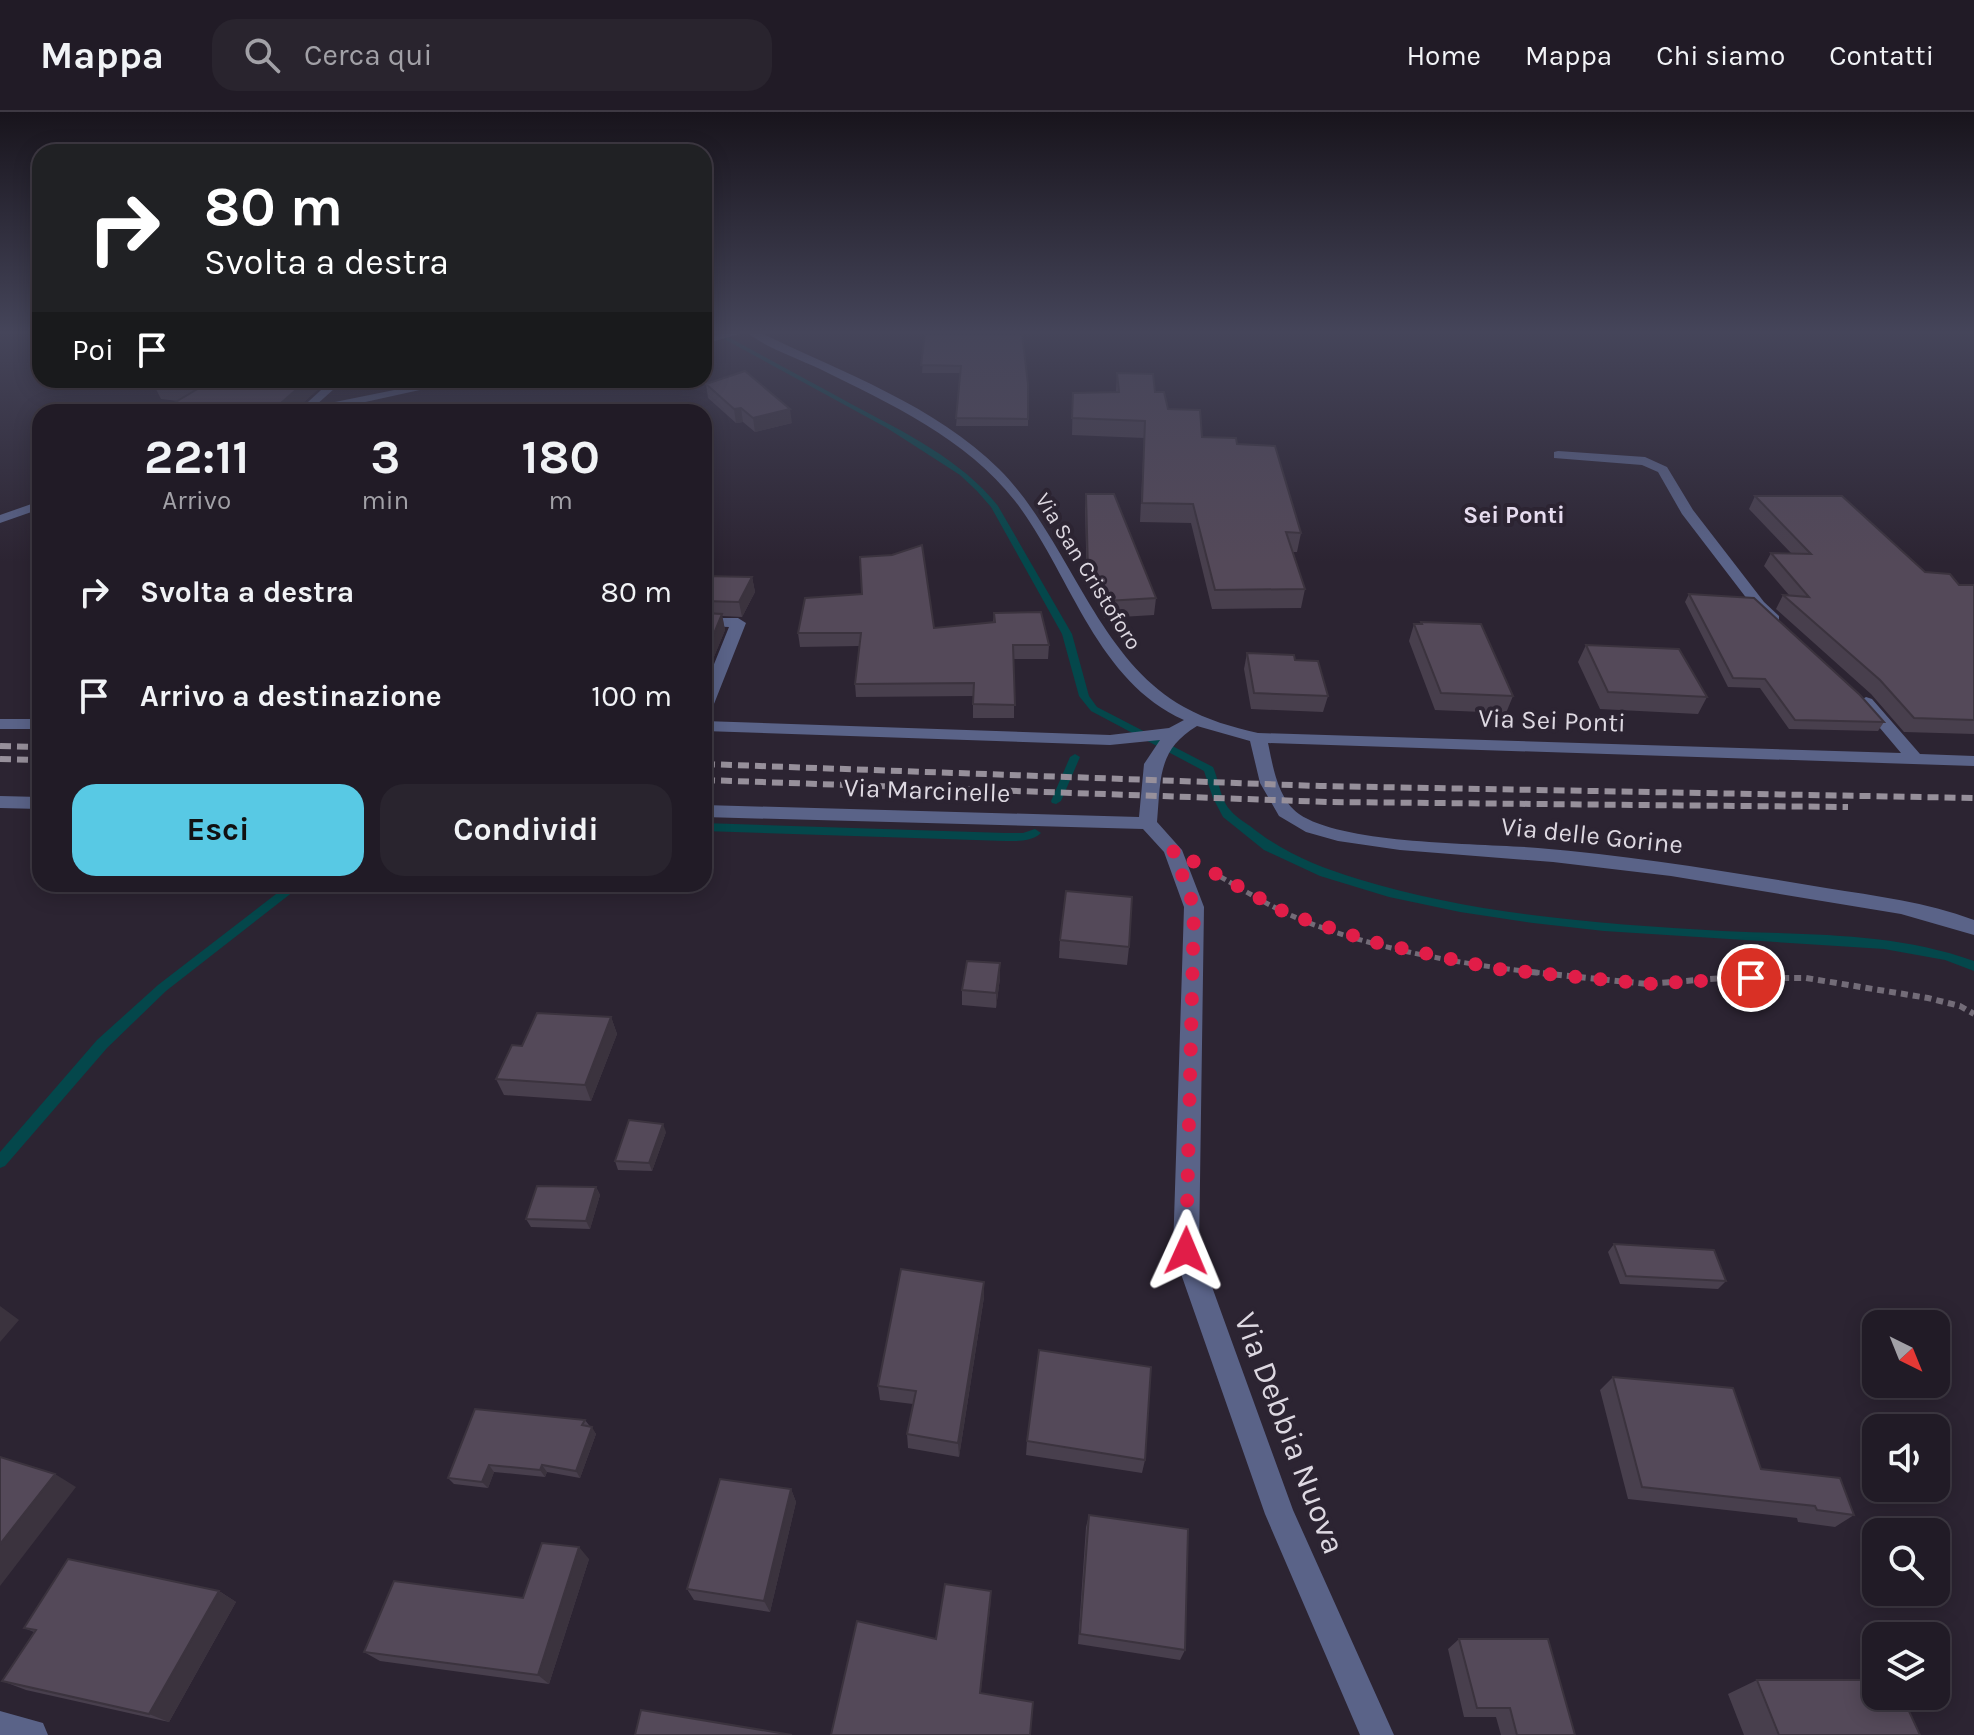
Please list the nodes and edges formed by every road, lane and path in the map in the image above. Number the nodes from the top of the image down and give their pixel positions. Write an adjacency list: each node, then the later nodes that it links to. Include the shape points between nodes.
1 (903, 410): 7 (street, Via San Cristoforo, via 969,449 1017,494 1105,641)
2 (1558, 455): 6 (street, via 1645,461 1663,470 1687,511 1759,605)
3 (32, 508): 4 (street)
4 (0, 519)
5 (712, 622): 8 (street, via 738,623)
6 (1785, 630)
7 (1141, 686): 10 (street, Via Sei Ponti)
8 (712, 689)
9 (1852, 689): 16 (street)
10 (1193, 721): 14 (street); 15 (street, Via Sei Ponti)
11 (0, 724): 12 (street)
12 (32, 724)
13 (712, 726): 14 (street, via 1110,740)
14 (1173, 733): 21 (street, via 1153,764)
15 (1258, 738): 16 (street, Via Sei Ponti); 23 (street, Via delle Gorine, via 1279,805 1295,820 1331,833 1726,877 1920,911)
16 (1916, 760): 17 (street, Via Sei Ponti)
17 (1974, 761)
18 (0, 802): 19 (street)
19 (32, 803)
20 (712, 811): 21 (street, Via Marcinelle)
21 (1148, 823): 22 (street, Via Debbia Nuova)
22 (1173, 850): 24 (path, via 1288,914 1373,942 1497,969 1647,984 1806,978 1928,998); 27 (street, Via Debbia Nuova, via 1194,907 1186,1251 1280,1514)
23 (1974, 928)
24 (1974, 1014)
25 (0, 1728): 26 (street)
26 (31, 1735)
27 (1377, 1735)

